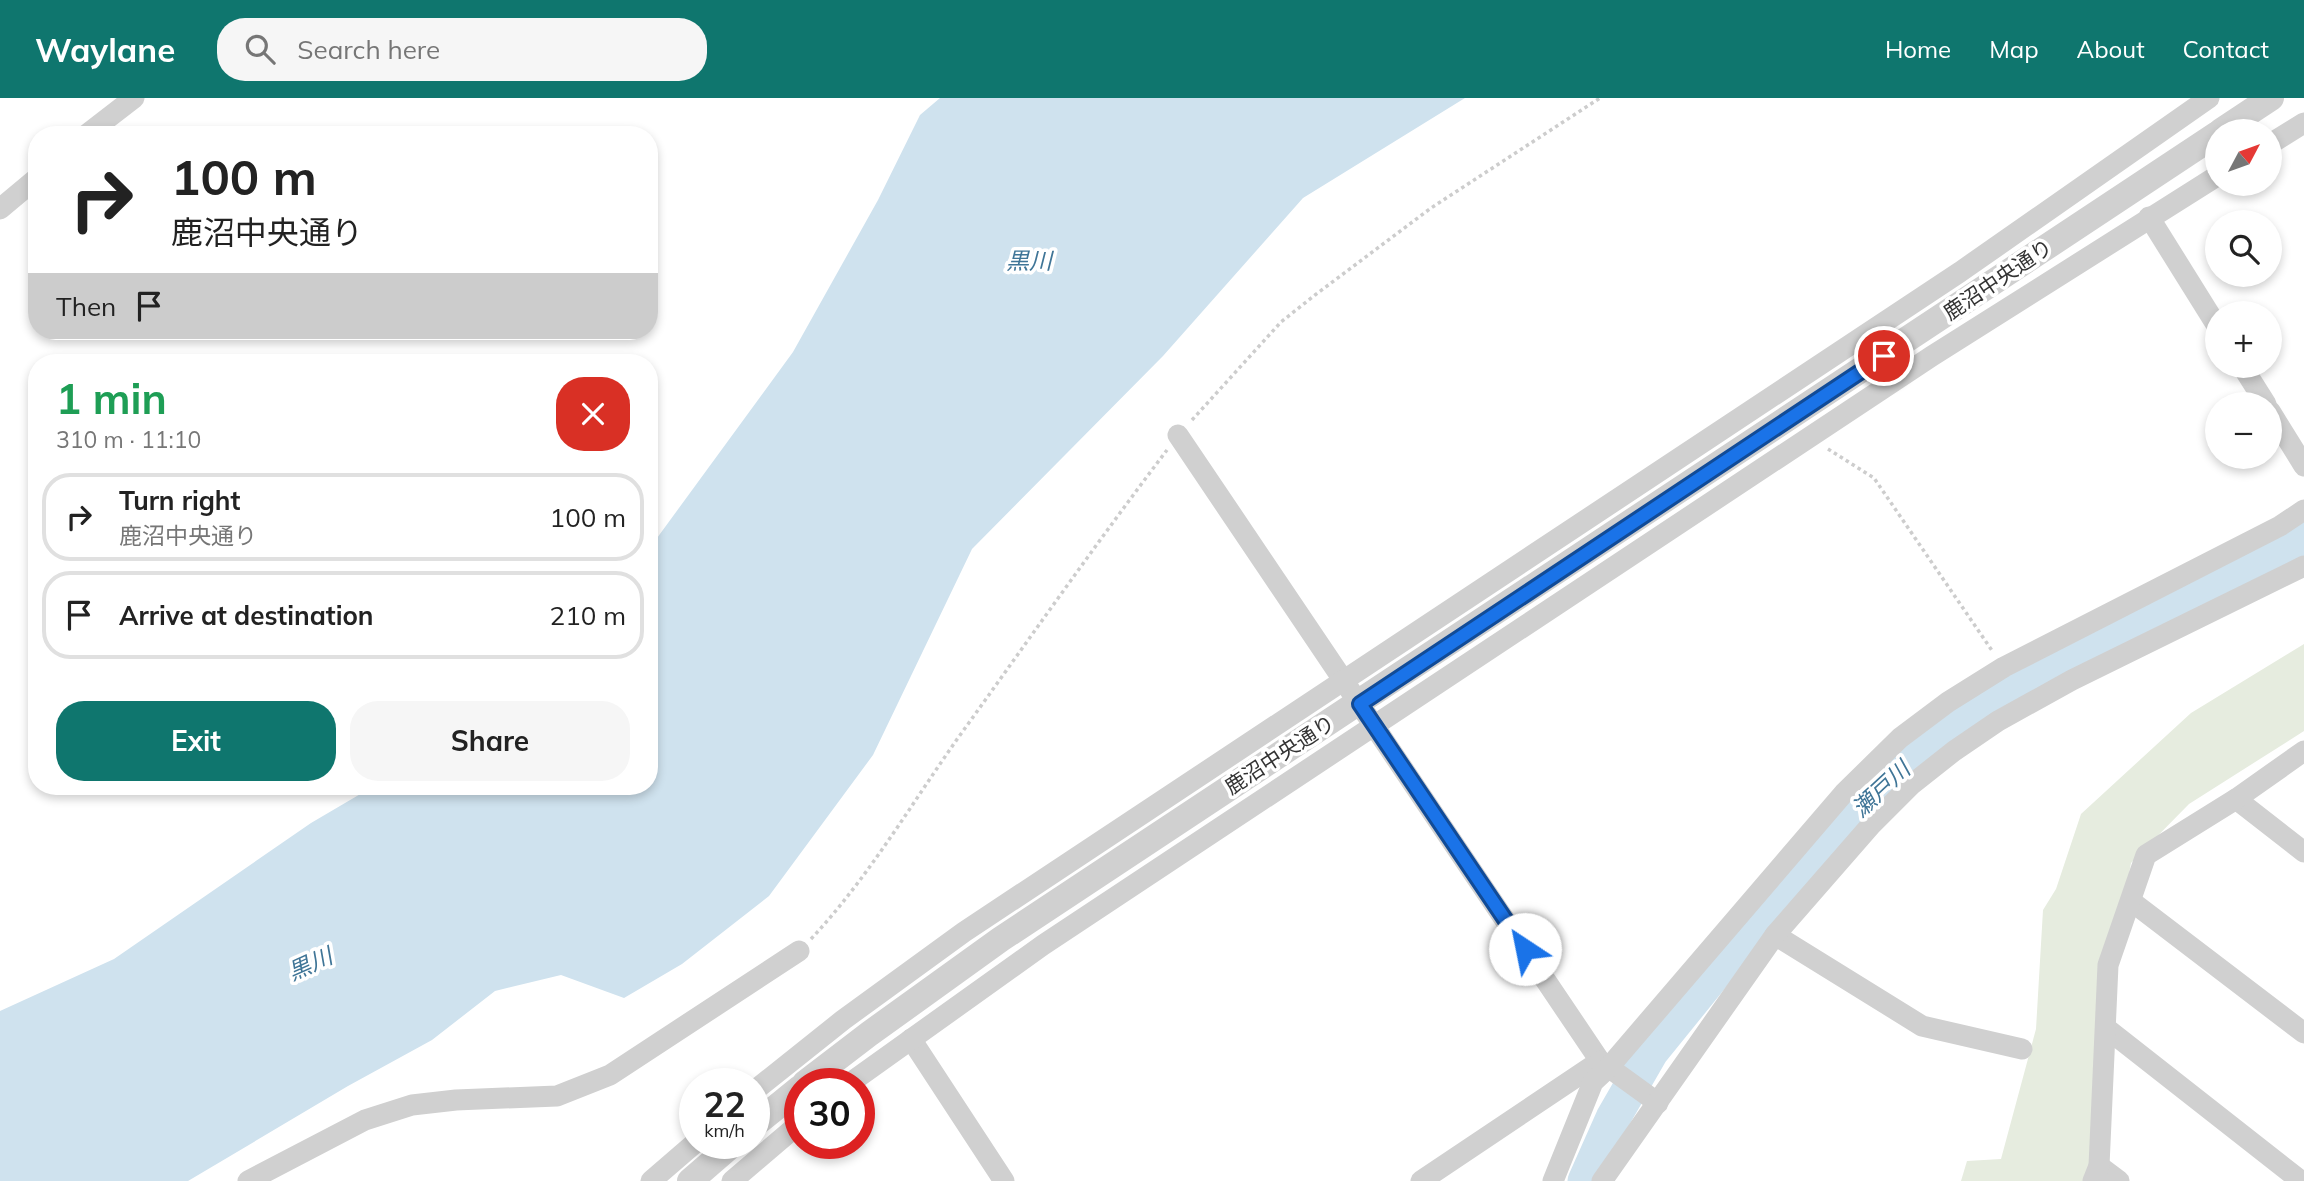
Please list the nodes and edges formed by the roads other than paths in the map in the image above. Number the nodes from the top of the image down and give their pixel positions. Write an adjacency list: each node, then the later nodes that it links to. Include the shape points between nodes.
1 (134, 98): 7 (street)
2 (2271, 98): 5 (street, 鹿沼中央通り)
3 (2207, 99): 4 (street); 14 (street)
4 (2217, 119)
5 (2240, 119)
6 (2304, 123): 8 (street)
7 (98, 126)
8 (2282, 137)
9 (2205, 143): 15 (street, 鹿沼中央通り)
10 (2205, 183): 13 (street)
11 (28, 185): 12 (street)
12 (0, 209)
13 (2149, 217): 16 (street); 17 (street)
14 (1960, 272): 15 (street); 23 (street)
15 (1975, 295): 17 (street); 24 (street, 鹿沼中央通り)
16 (2205, 307)
17 (1991, 318): 25 (street)
18 (2282, 430): 20 (street)
19 (1178, 435): 23 (street)
20 (2304, 466)
21 (2304, 510): 36 (street, via 2004,667 1900,738 1843,793)
22 (2304, 566): 30 (street, via 2072,680 1954,751 1871,825)
23 (1344, 680): 24 (street); 39 (street, via 944,947)
24 (1360, 704): 25 (street); 37 (street, 鹿沼中央通り, via 1001,939)
25 (1375, 726): 34 (street, via 1044,945); 36 (street)
26 (2304, 751): 27 (street)
27 (2236, 799): 28 (street); 29 (street, via 2146,855)
28 (2304, 852)
29 (2131, 901): 32 (street, via 2108,965); 33 (street)
30 (1775, 935): 35 (street, via 1922,1026); 41 (street)
31 (799, 951): 47 (street, via 631,1062 585,1087 557,1096 412,1105 365,1120)
32 (2106, 1028): 46 (street); 56 (street)
33 (2304, 1033)
34 (911, 1039): 38 (street); 51 (street)
35 (2022, 1049)
36 (1604, 1064): 41 (street); 52 (street); 53 (street)
37 (825, 1068)
38 (871, 1068)
39 (770, 1078)
40 (784, 1100): 42 (street)
41 (1658, 1103): 54 (street)
42 (770, 1112)
43 (784, 1137): 50 (street)
44 (679, 1157): 48 (street)
45 (715, 1159): 49 (street)
46 (2096, 1174): 55 (street)
47 (248, 1181)
48 (651, 1181)
49 (690, 1181)
50 (732, 1181)
51 (1004, 1181)
52 (1421, 1181)
53 (1553, 1181)
54 (1602, 1181)
55 (2119, 1181)
56 (2301, 1181)

